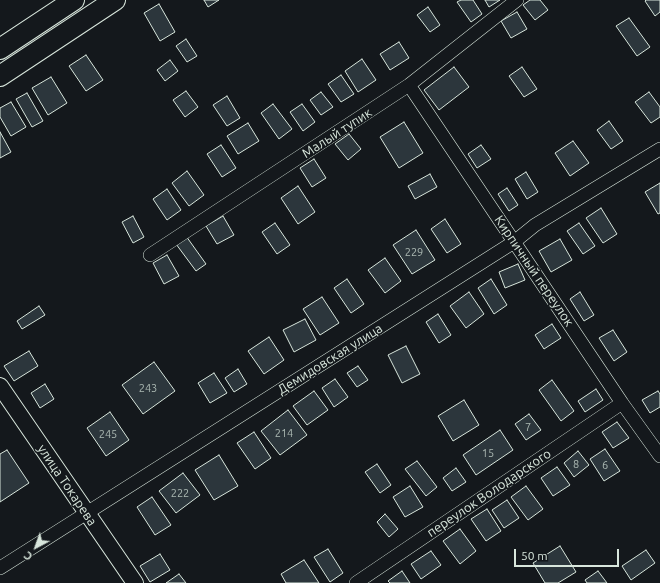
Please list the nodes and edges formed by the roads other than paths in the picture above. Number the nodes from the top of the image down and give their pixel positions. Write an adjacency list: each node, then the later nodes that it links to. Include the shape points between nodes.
1 (74, 0): 4 (main road)
2 (115, 0): 5 (main road)
3 (516, 0): 6 (street, Малый тупик)
4 (0, 49)
5 (0, 76)
6 (409, 85): 8 (street, Кирпичный переулок); 9 (street, Малый тупик)
7 (660, 149): 8 (street, Демидовская улица, via 535,225)
8 (514, 242): 11 (street, Кирпичный переулок); 13 (street, Демидовская улица)
9 (150, 255)
10 (0, 386): 13 (street, улица Токарева)
11 (622, 403): 12 (street, Кирпичный переулок); 16 (street, переулок Володарского)
12 (660, 456)
13 (87, 513): 14 (street, Демидовская улица); 15 (street, улица Токарева)
14 (0, 568)
15 (134, 583)
16 (356, 583)

